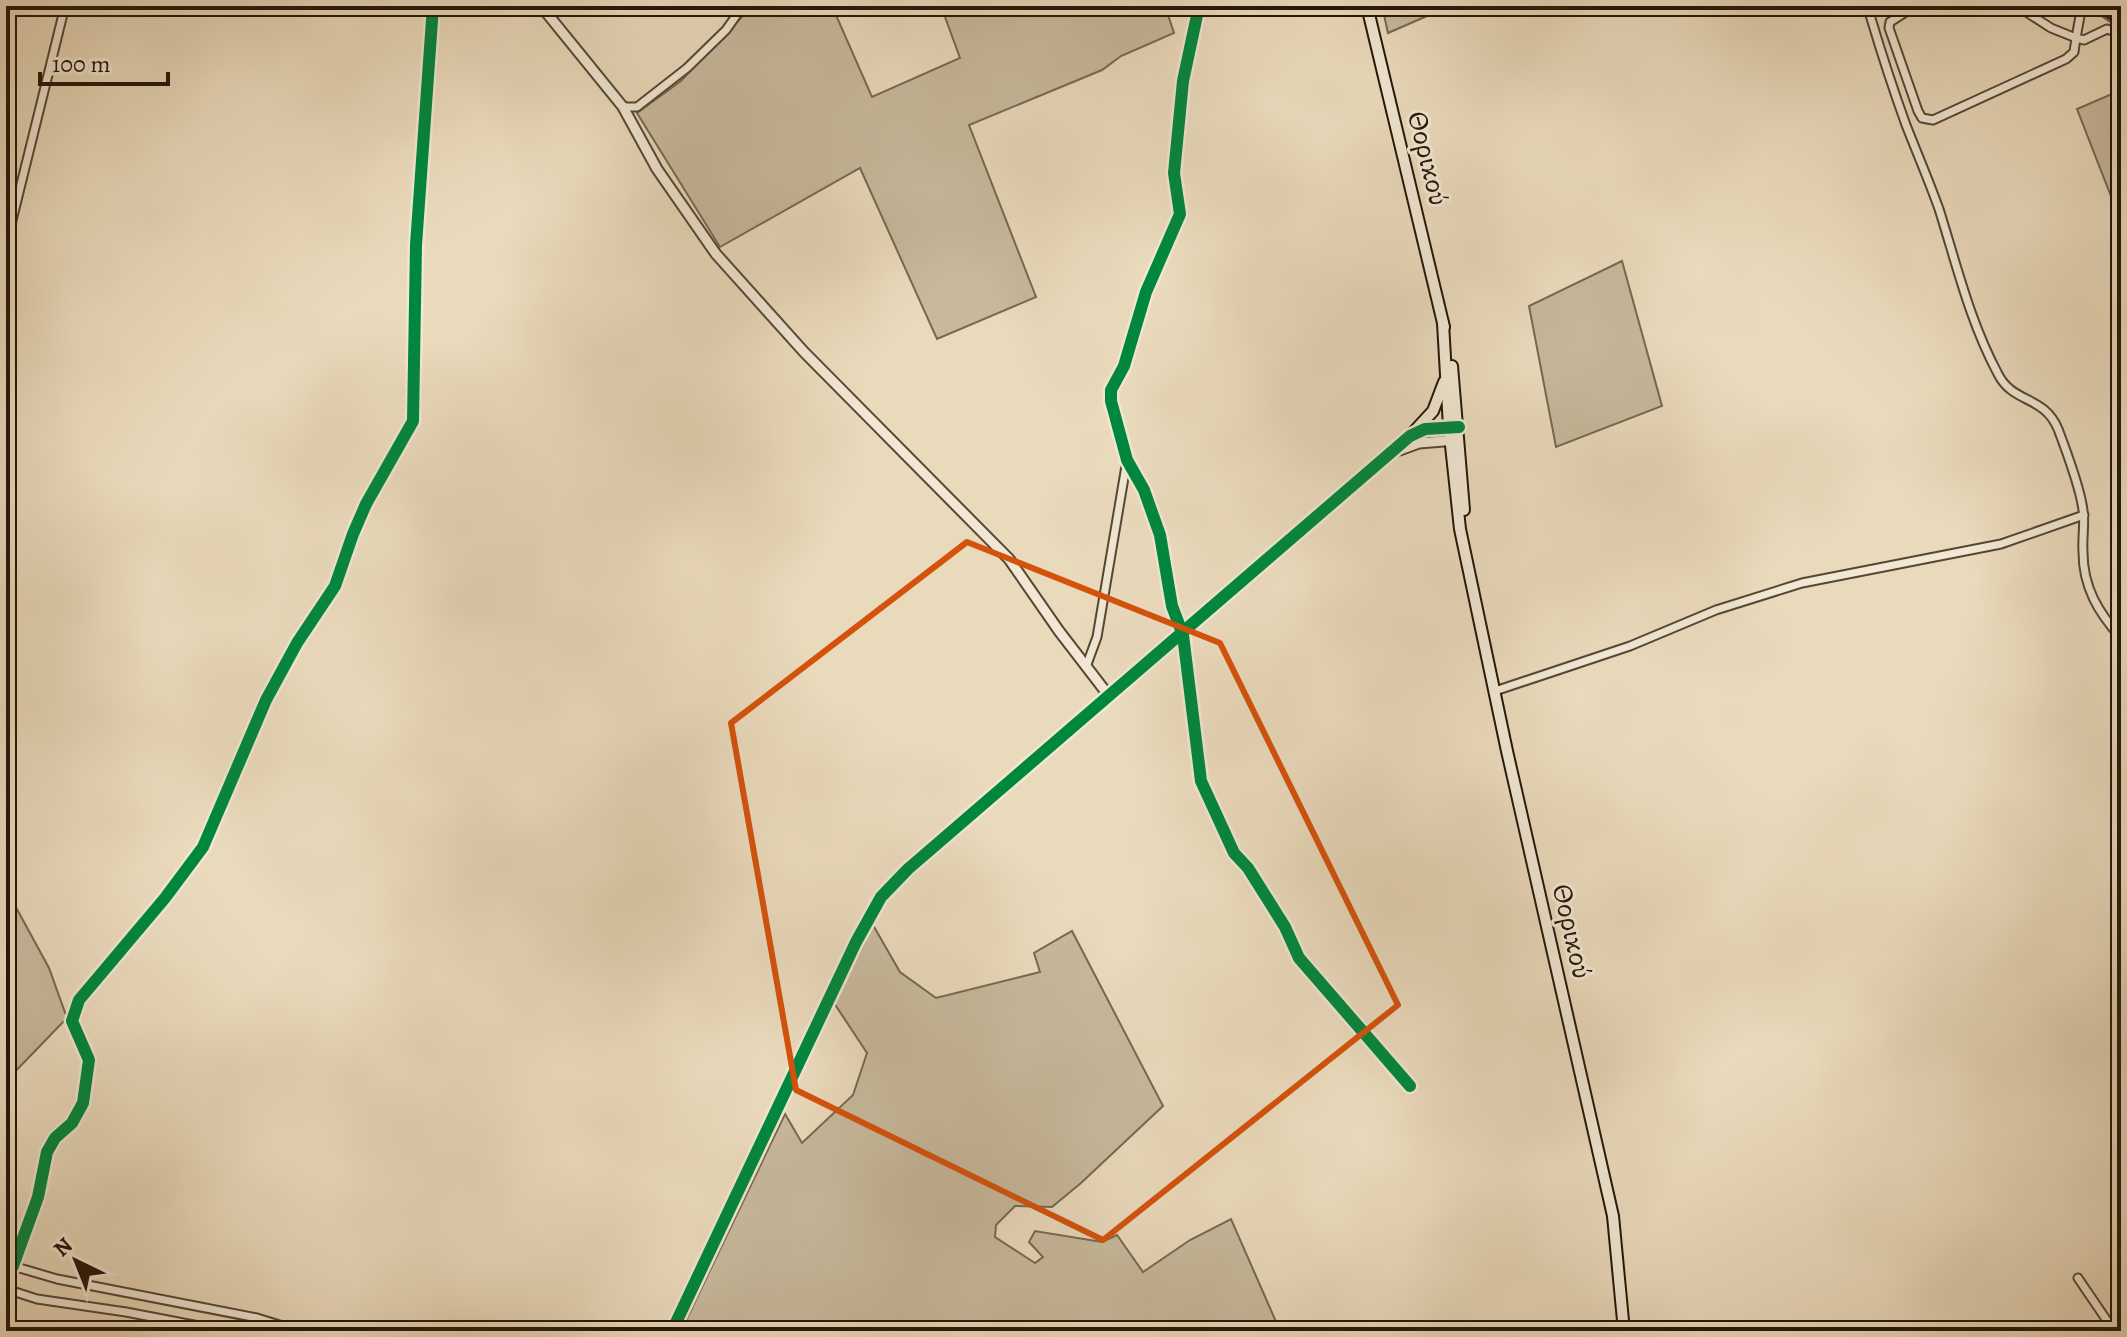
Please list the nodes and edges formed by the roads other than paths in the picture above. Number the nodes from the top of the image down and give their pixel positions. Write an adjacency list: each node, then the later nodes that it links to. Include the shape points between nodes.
1 (65, 6): 16 (street)
2 (433, 6): 31 (street, via 416,245 413,421 366,504 335,586 266,700 203,847 79,1000 72,1021 89,1060 83,1103 47,1152 38,1197)
3 (541, 6): 15 (street)
4 (743, 6): 15 (street, via 687,68 637,107)
5 (1199, 6): 23 (street, via 1183,81 1175,162 1180,214 1111,390)
6 (1367, 6): 17 (main road, Θορικού)
7 (1869, 6): 24 (street, via 1982,341 2007,388 2044,407 2056,424)
8 (1915, 6): 14 (street, via 1897,15 1889,28 1922,118 1933,120 2066,59 2074,52)
9 (2017, 6): 14 (street)
10 (2079, 6): 14 (street)
11 (2102, 6): 12 (highway)
12 (2121, 18)
13 (2121, 34): 14 (street, via 2107,29 2084,40)
14 (2076, 38)
15 (623, 107): 27 (street, via 657,169 716,254 804,352 1009,559)
16 (6, 245)
17 (1443, 323): 18 (main road, Θορικού); 19 (main road, Θορικού, via 1452,368)
18 (1446, 361): 19 (main road, Θορικού); 20 (main road, via 1433,411)
19 (1454, 427): 20 (street); 21 (main road, Θορικού)
20 (1410, 436): 22 (street)
21 (1455, 440): 22 (street, via 1419,443); 28 (main road, Θορικού, via 1460,529)
22 (1390, 455): 25 (street)
23 (1127, 460): 25 (street, via 1160,535 1172,606); 27 (street, via 1097,637)
24 (2084, 515): 26 (street, via 2083,565 2089,590); 28 (street, via 2001,544 1802,583)
25 (1183, 635): 29 (street); 30 (street, via 1201,781 1234,853 1285,927 1299,958)
26 (2121, 638)
27 (1086, 667): 29 (street)
28 (1495, 691): 38 (main road, Θορικού, via 1613,1216)
29 (1109, 696): 37 (street, via 881,897)
30 (1410, 1086)
31 (10, 1265): 32 (street); 36 (street)
32 (6, 1278)
33 (2078, 1278): 39 (street)
34 (6, 1289): 35 (street)
35 (225, 1331)
36 (299, 1331)
37 (672, 1331)
38 (1624, 1331)
39 (2114, 1331)

